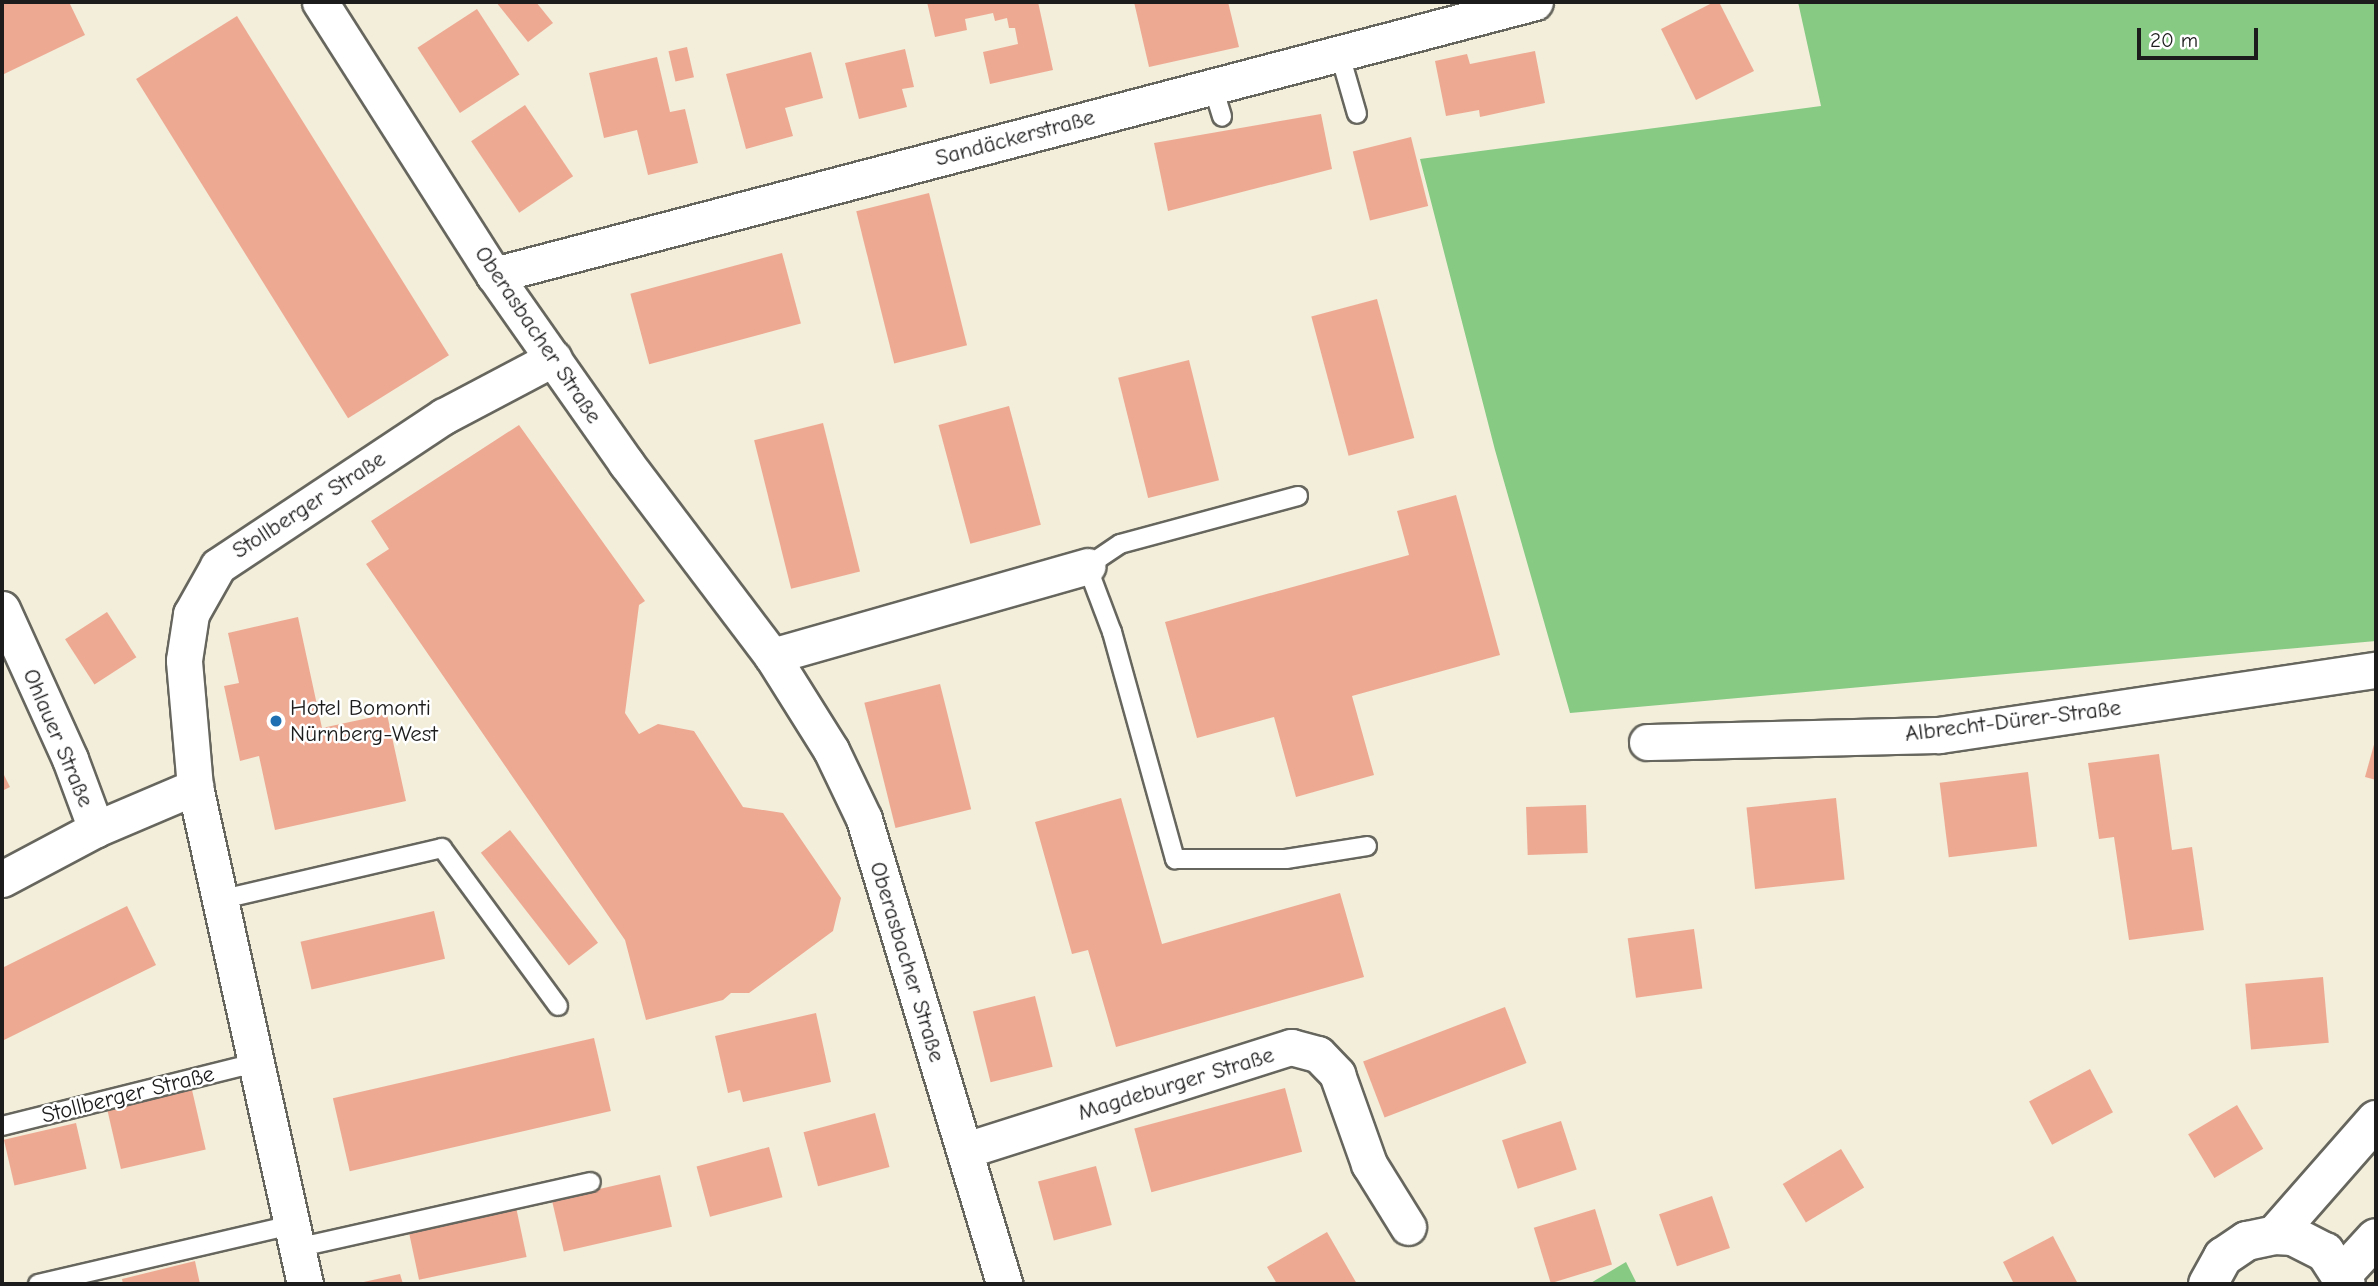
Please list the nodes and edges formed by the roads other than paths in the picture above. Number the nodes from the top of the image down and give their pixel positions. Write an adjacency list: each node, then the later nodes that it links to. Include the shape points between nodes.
1 (320, 2): 5 (street, Oberasbacher Straße)
2 (1535, 2): 3 (street, Sandäckerstraße)
3 (1340, 55): 4 (lane); 5 (street, Sandäckerstraße, via 1218,102)
4 (1357, 114)
5 (494, 275): 6 (street, Oberasbacher Straße)
6 (554, 358): 10 (street, Oberasbacher Straße, via 626,463); 13 (street, Stollberger Straße, via 454,410 218,566 191,614 184,660)
7 (1298, 496): 8 (lane, via 1120,544)
8 (1087, 566): 10 (street); 15 (lane, via 1112,632 1175,859 1286,859)
9 (2, 609): 14 (street, Ohlauer Straße, via 70,759)
10 (772, 656): 22 (street, Oberasbacher Straße, via 831,750 864,819)
11 (2376, 670): 12 (street, Albrecht-Dürer-Straße, via 1939,735)
12 (1647, 742)
13 (195, 787): 14 (street, Ohlauer Straße); 17 (street, Stollberger Straße)
14 (96, 830): 16 (street, Ohlauer Straße)
15 (1367, 846)
16 (2, 879)
17 (219, 900): 18 (lane, via 442,848); 19 (street, Stollberger Straße)
18 (558, 1006)
19 (255, 1063): 21 (lane, Stollberger Straße); 27 (street, Stollberger Straße)
20 (2376, 1119): 25 (street)
21 (2, 1126)
22 (966, 1150): 24 (street, Magdeburger Straße, via 1291,1047 1318,1054 1338,1074 1369,1164); 30 (street, Oberasbacher Straße)
23 (591, 1182): 27 (lane)
24 (1408, 1227)
25 (2274, 1235): 28 (street, via 2310,1242 2325,1252); 31 (street, via 2247,1241 2224,1257)
26 (2376, 1238): 28 (street)
27 (297, 1254): 29 (lane)
28 (2344, 1280)
29 (38, 1284)
30 (1004, 1284)
31 (2208, 1284)

